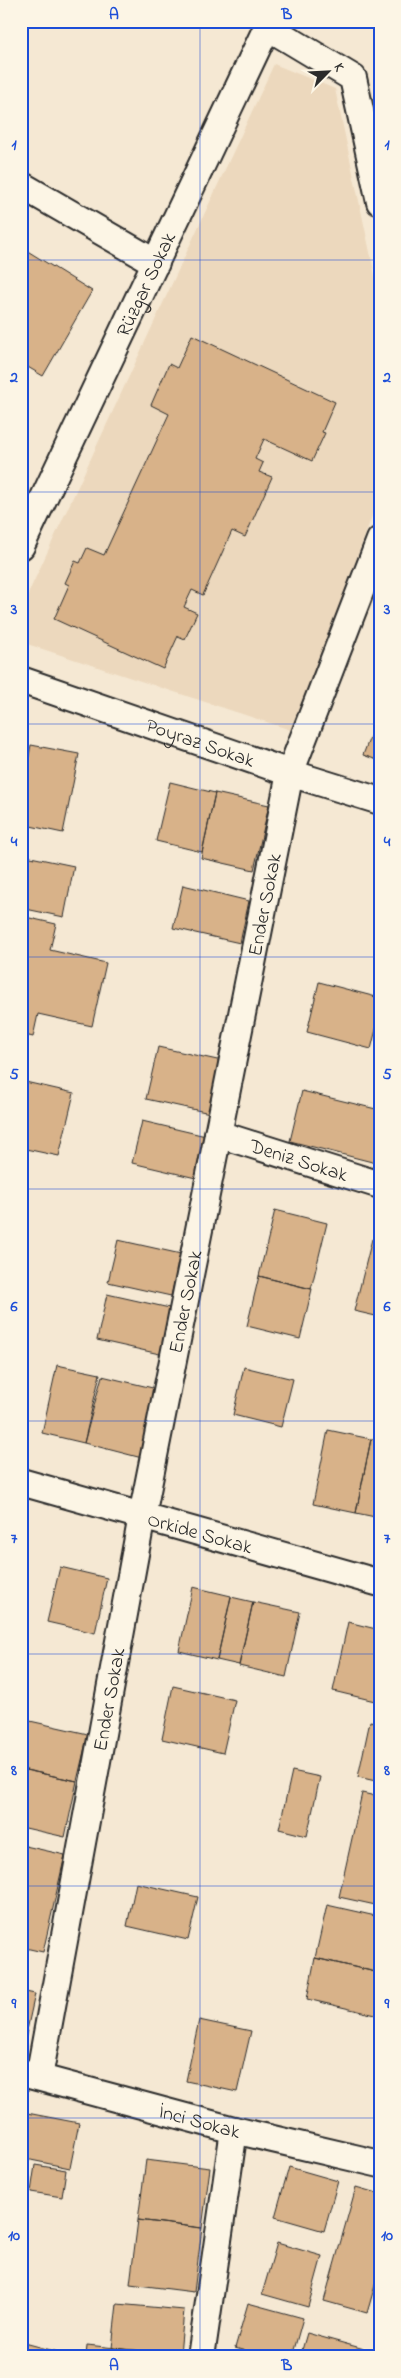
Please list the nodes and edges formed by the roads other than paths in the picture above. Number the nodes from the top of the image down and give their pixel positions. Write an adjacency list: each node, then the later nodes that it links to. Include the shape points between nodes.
1 (269, 24): 3 (street, via 353,78); 4 (street, Rüzgar Sokak)
2 (21, 185): 4 (street)
3 (380, 202)
4 (156, 262): 6 (street, Rüzgar Sokak)
5 (380, 540): 8 (street, Ender Sokak)
6 (21, 546)
7 (21, 680): 8 (street, Poyraz Sokak)
8 (290, 773): 9 (street, Poyraz Sokak); 10 (street, Ender Sokak)
9 (380, 801)
10 (218, 1134): 11 (street, Deniz Sokak); 13 (street, Ender Sokak)
11 (380, 1185)
12 (21, 1482): 13 (street, Orkide Sokak)
13 (142, 1516): 14 (street, Orkide Sokak); 15 (street, Ender Sokak)
14 (380, 1583)
15 (30, 2075): 16 (street, İnci Sokak)
16 (234, 2130): 17 (street, İnci Sokak); 18 (street)
17 (380, 2164)
18 (201, 2357)

